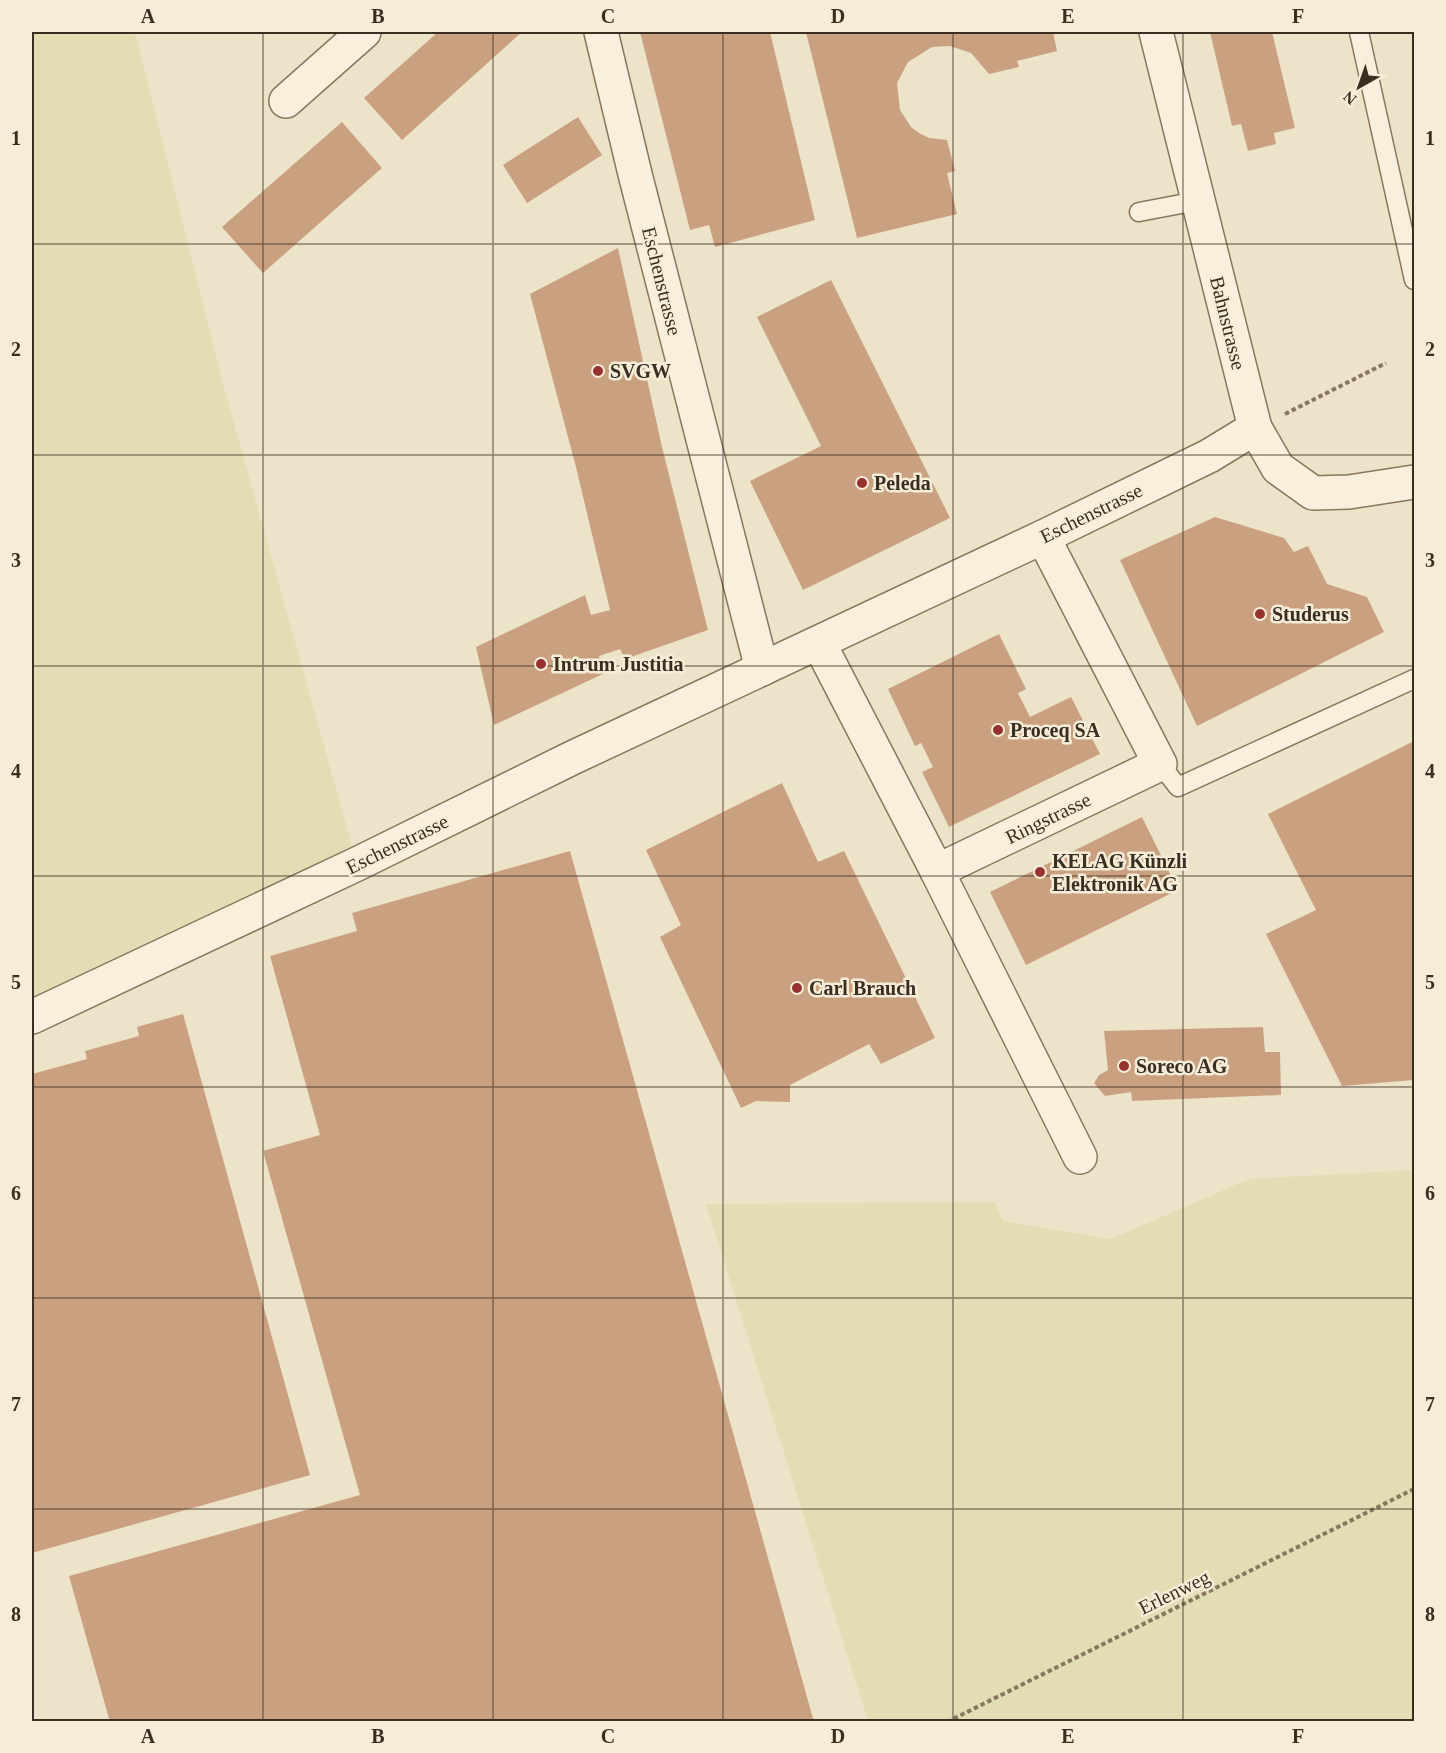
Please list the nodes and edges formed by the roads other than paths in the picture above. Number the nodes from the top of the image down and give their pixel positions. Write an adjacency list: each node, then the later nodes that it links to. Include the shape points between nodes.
1 (364, 32): 5 (street)
2 (601, 32): 13 (street, Eschenstrasse)
3 (1156, 32): 6 (street, Bahnstrasse)
4 (1359, 32): 8 (lane)
5 (286, 101)
6 (1197, 201): 7 (lane); 9 (street, Bahnstrasse)
7 (1138, 212)
8 (1414, 280)
9 (1255, 428): 10 (street, Bahnstrasse, via 1278,468 1313,493); 11 (street, Eschenstrasse, via 1209,456)
10 (1414, 482)
11 (1043, 537): 12 (street, Eschenstrasse); 15 (street)
12 (819, 643): 13 (street, Eschenstrasse); 16 (street)
13 (762, 669): 17 (street, Eschenstrasse)
14 (1414, 679): 15 (lane, via 1178,787)
15 (1160, 764): 16 (street, Ringstrasse)
16 (937, 871): 18 (street)
17 (32, 1017)
18 (1080, 1157)

